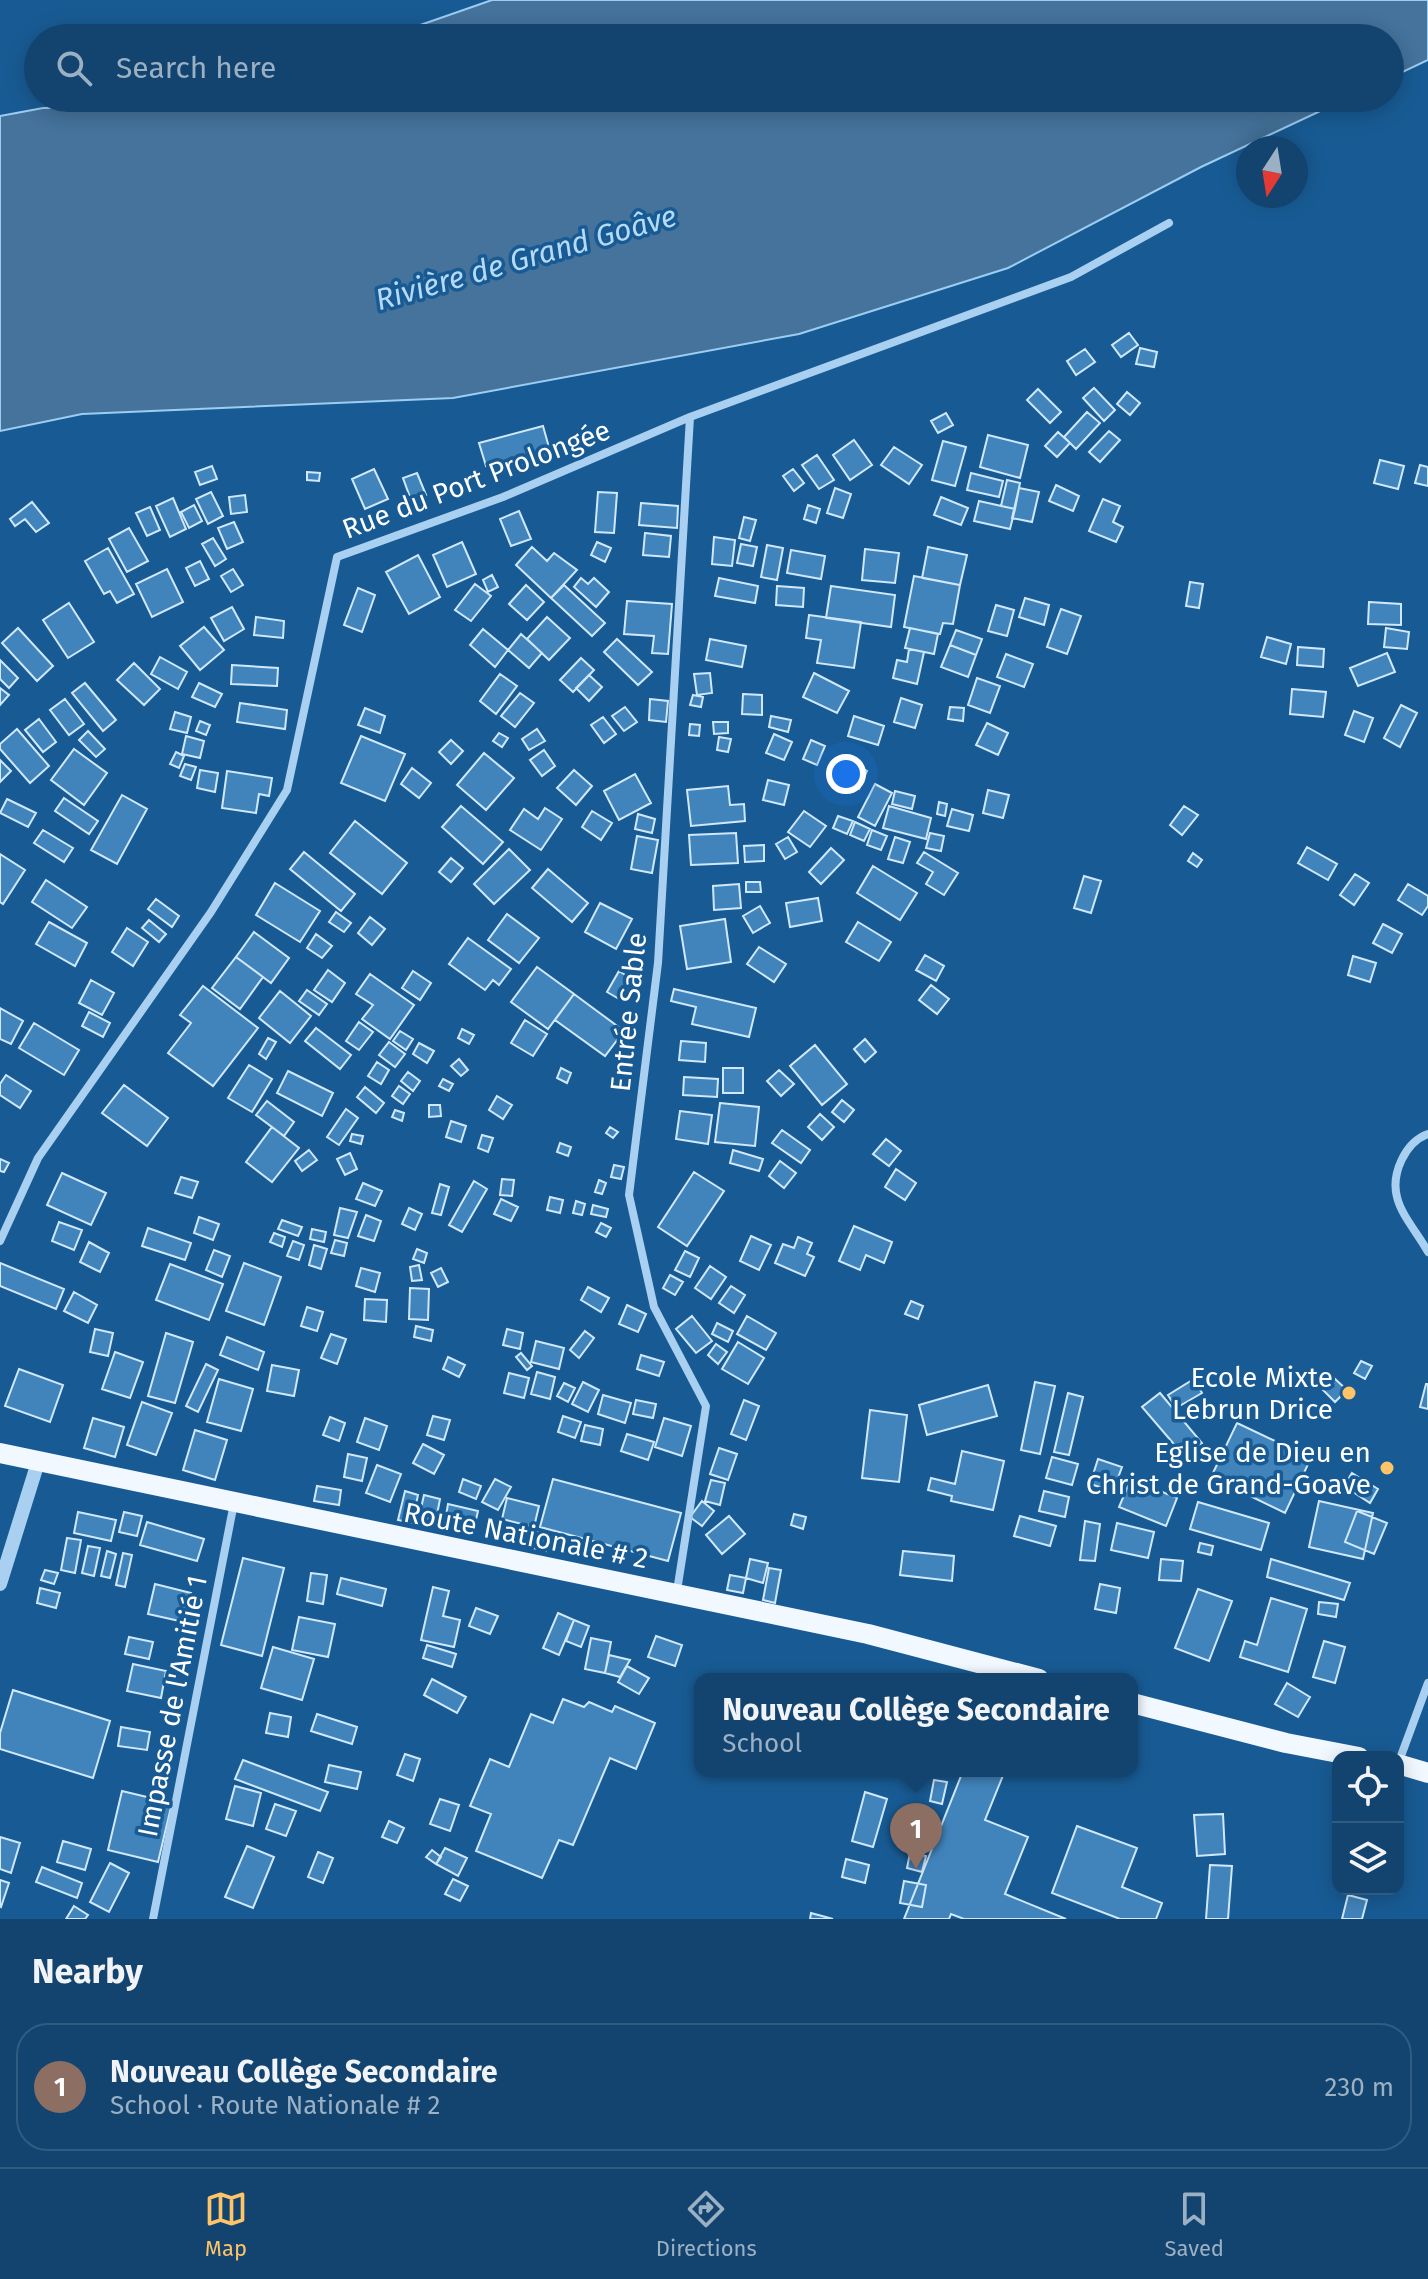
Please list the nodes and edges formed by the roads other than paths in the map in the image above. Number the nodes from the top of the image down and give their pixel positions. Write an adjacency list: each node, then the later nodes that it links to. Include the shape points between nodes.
1 (1169, 223): 2 (street, Rue du Port Prolongée, via 1071,277)
2 (690, 417): 4 (street, Rue du Port Prolongée, via 503,497 337,557 287,790 211,912 38,1158); 10 (street, Entrée Sable, via 658,963 629,1195 654,1307 706,1406)
3 (1428, 1134): 5 (street, via 1408,1149 1396,1181 1397,1198)
4 (0, 1241)
5 (1428, 1252)
6 (0, 1453): 7 (main road, Route Nationale # 2)
7 (39, 1459): 8 (main road, Route Nationale # 2); 9 (street)
8 (235, 1502): 10 (main road, Route Nationale # 2); 18 (street, Impasse de l'Amitié 1)
9 (0, 1584)
10 (677, 1594): 11 (main road, Route Nationale # 2, via 868,1634)
11 (1016, 1673)
12 (1428, 1683): 14 (street)
13 (1138, 1705): 15 (main road)
14 (1403, 1751)
15 (1332, 1752)
16 (1404, 1766): 17 (main road)
17 (1428, 1773)
18 (153, 1919)

